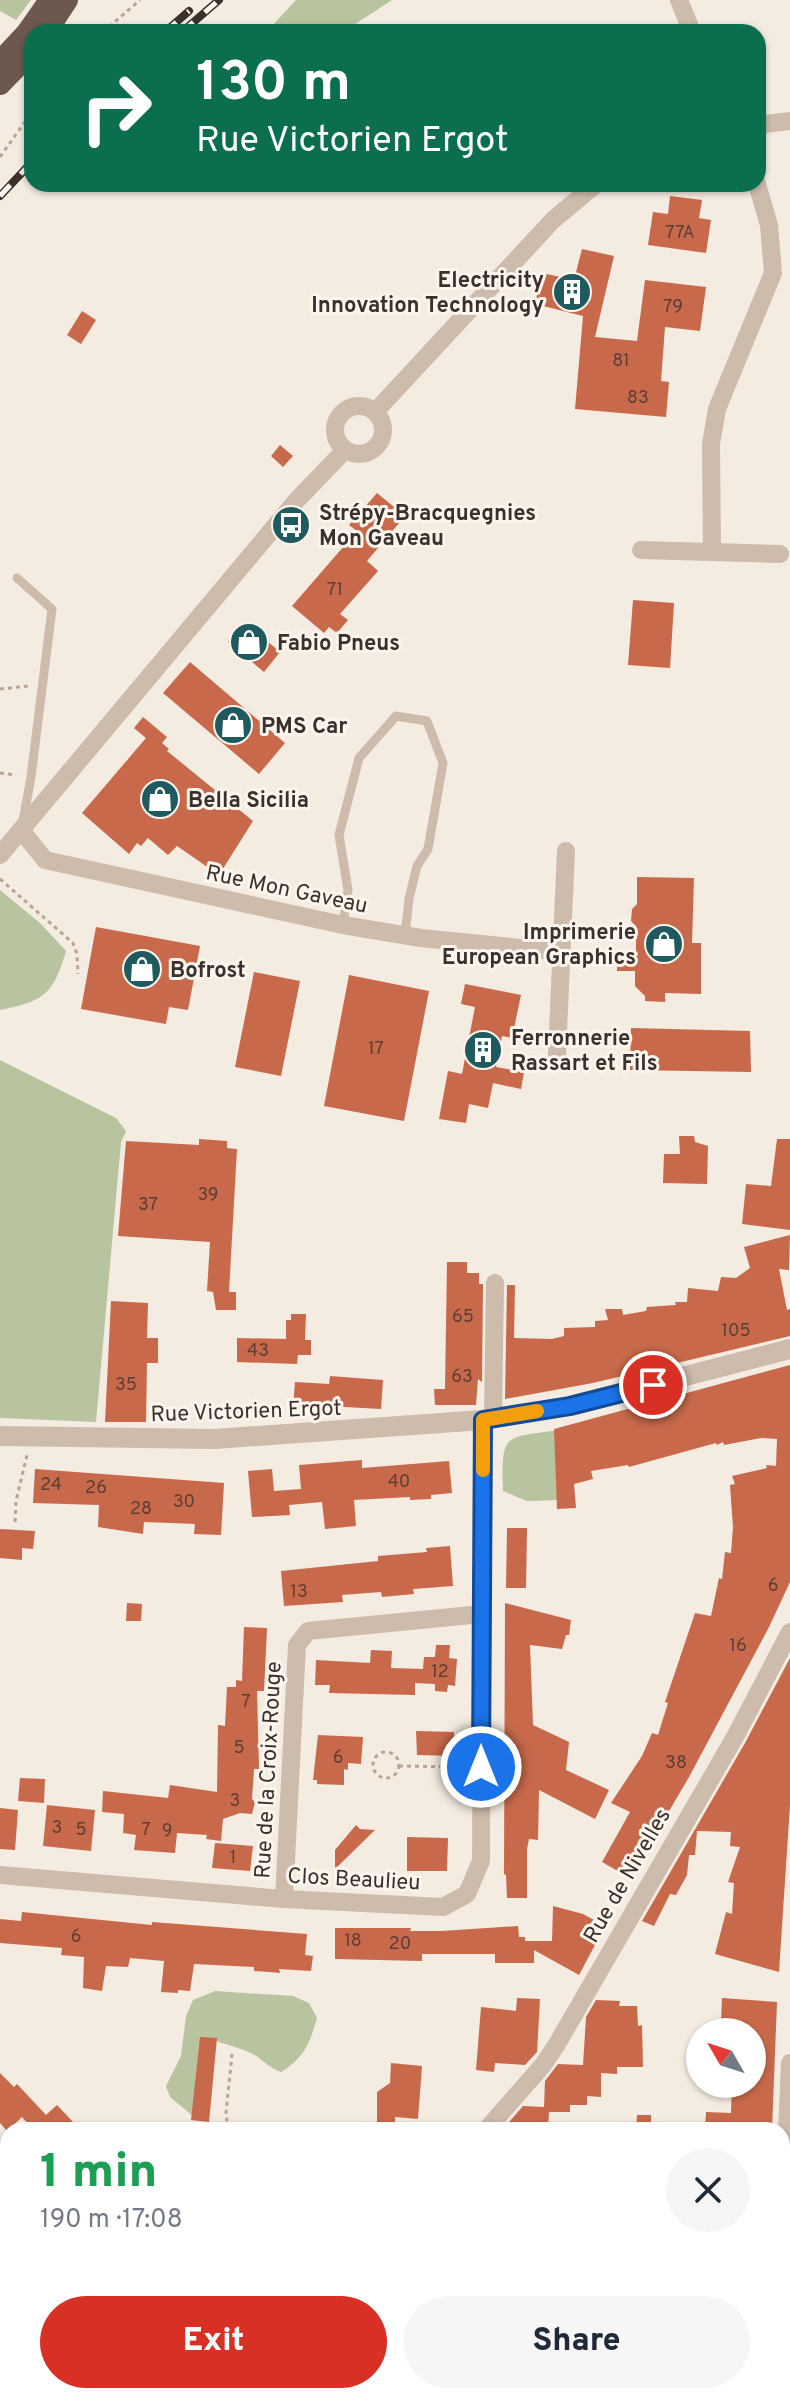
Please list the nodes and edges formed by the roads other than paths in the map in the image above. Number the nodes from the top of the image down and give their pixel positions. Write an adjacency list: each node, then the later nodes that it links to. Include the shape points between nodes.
1 (50, 0): 4 (highway)
2 (67, 0): 5 (highway)
3 (679, 0): 6 (street)
4 (33, 24)
5 (51, 24)
6 (689, 24)
7 (24, 36): 9 (highway)
8 (24, 59): 10 (highway)
9 (0, 62)
10 (0, 84)
11 (790, 121): 12 (street)
12 (766, 124)
13 (586, 192): 15 (street, via 553,220)
14 (759, 192): 18 (street, via 769,225 773,273 717,409 711,444)
15 (375, 412): 16 (street, via 383,426 380,442 368,452); 16 (street, via 353,406 340,415 336,437)
16 (345, 450): 21 (street, via 297,500)
17 (641, 550): 18 (street)
18 (712, 552): 19 (street)
19 (780, 554)
20 (17, 578): 21 (lane, via 52,609)
21 (21, 830): 23 (street); 24 (street, Rue Mon Gaveau, via 45,860)
22 (566, 851): 26 (street)
23 (0, 855)
24 (343, 925): 25 (street, Rue Mon Gaveau); 25 (lane, via 348,890 339,835 359,758 396,716 427,721 443,763 428,849 417,866 409,899)
25 (405, 936): 26 (street, Rue Mon Gaveau)
26 (561, 952): 27 (street)
27 (557, 1054)
28 (495, 1283): 30 (street)
29 (790, 1349): 30 (street, Rue Victorien Ergot, via 570,1406)
30 (488, 1419): 31 (street, Rue Victorien Ergot, via 214,1439); 32 (street, Clos Beaulieu)
31 (0, 1436)
32 (482, 1614): 35 (street, Rue de la Croix-Rouge, via 308,1631 301,1637); 35 (street, Clos Beaulieu, via 481,1861 467,1894 443,1907)
33 (790, 1632): 37 (street, Rue de Nivelles, via 557,2044)
34 (0, 1875): 35 (street, Clos Beaulieu)
35 (284, 1899)
36 (790, 2063): 38 (street)
37 (493, 2122)
38 (788, 2122)

